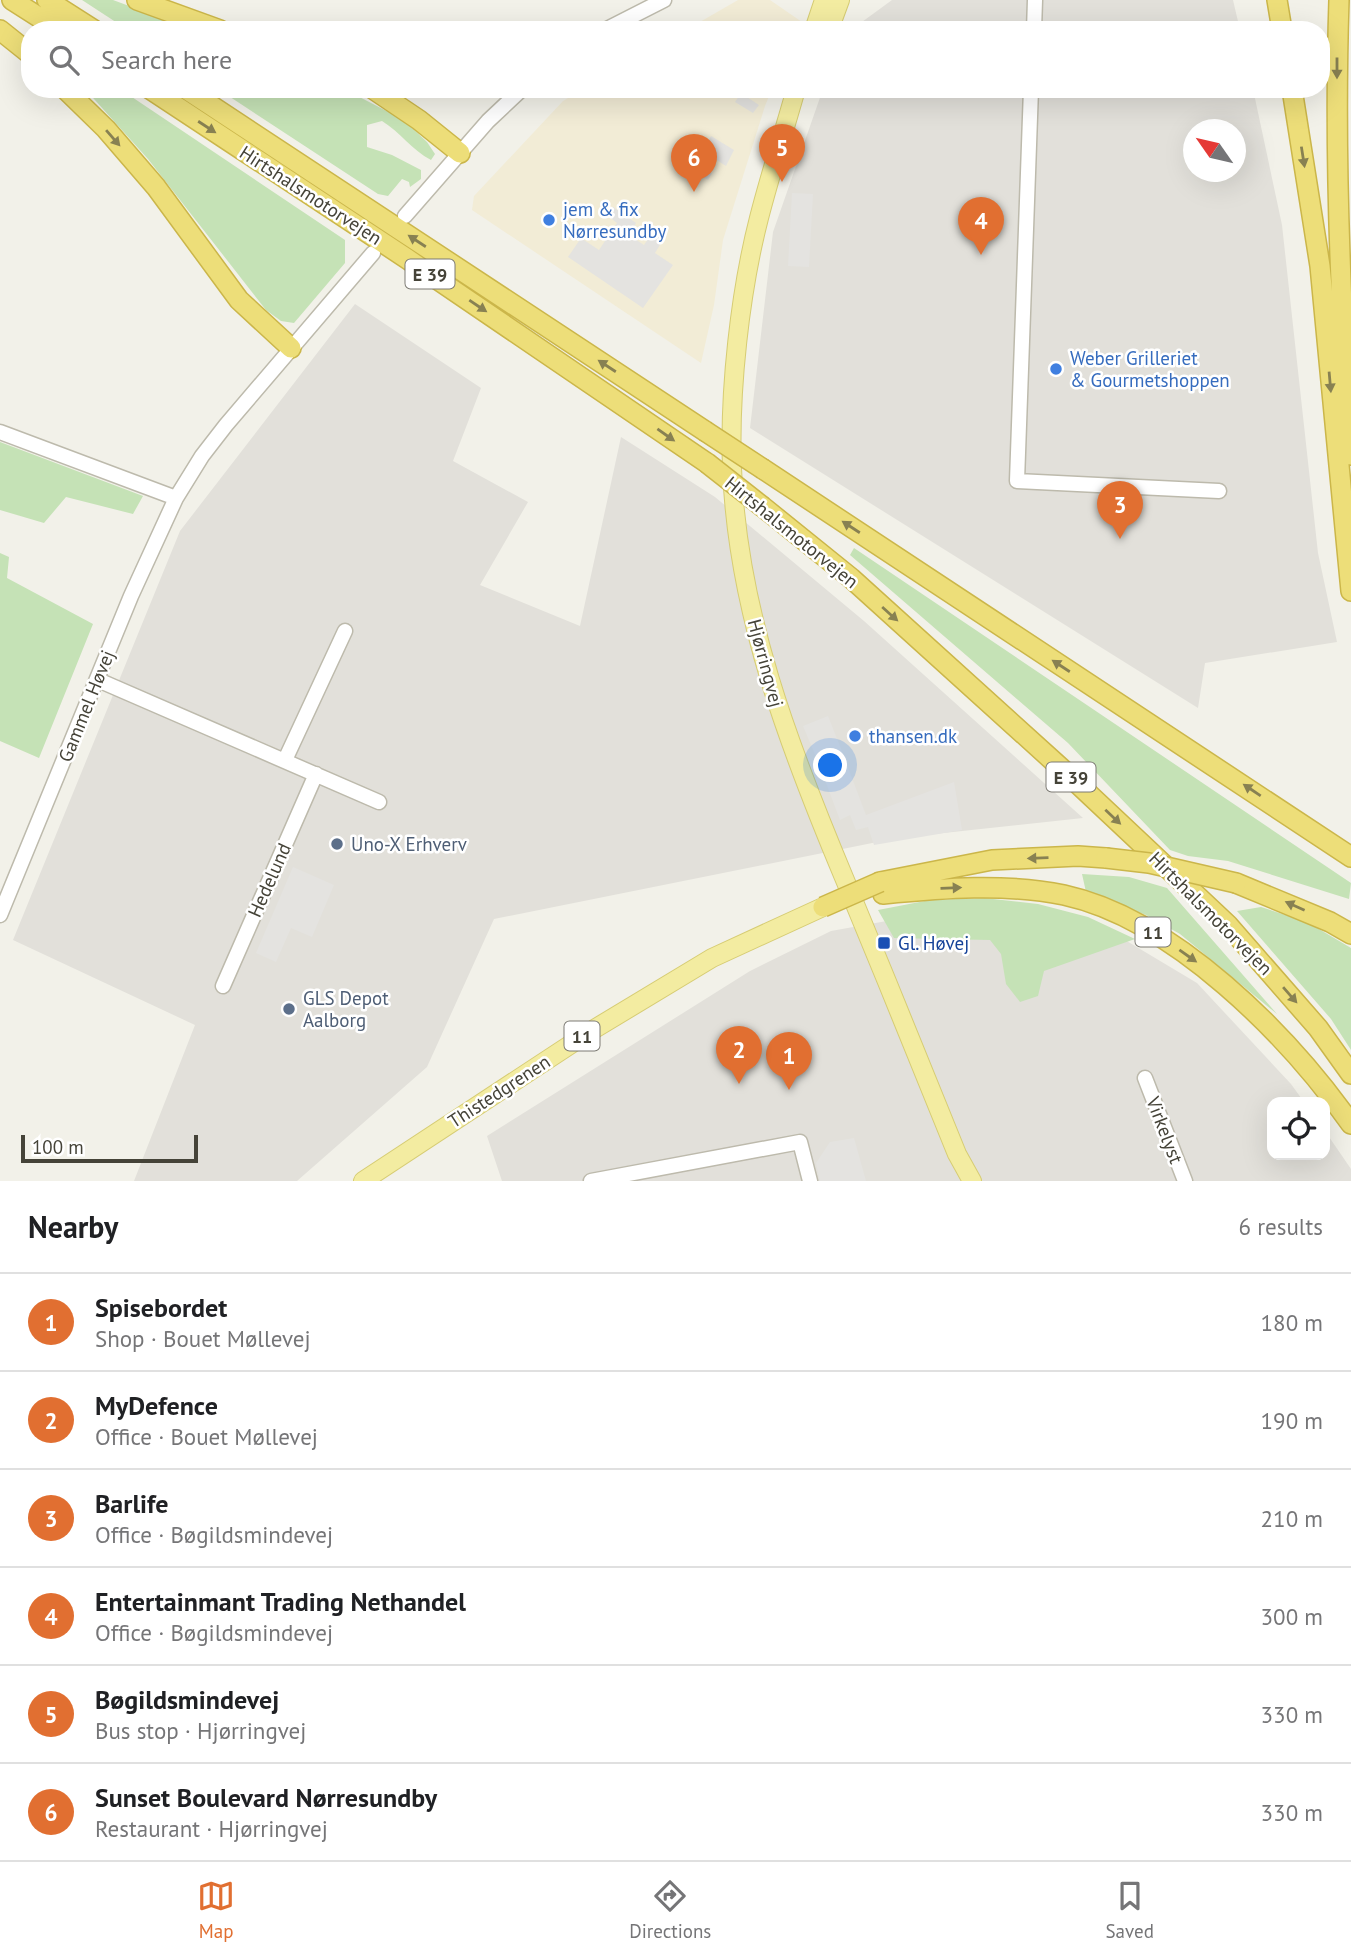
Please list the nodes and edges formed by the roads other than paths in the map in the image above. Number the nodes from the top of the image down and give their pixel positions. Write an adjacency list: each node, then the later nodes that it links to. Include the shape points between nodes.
1 (12, 0): 10 (highway)
2 (47, 0): 11 (highway)
3 (138, 0): 12 (highway)
4 (664, 0): 13 (street)
5 (824, 0): 14 (main road)
6 (840, 0): 15 (main road)
7 (1035, 0): 16 (street)
8 (1277, 0): 17 (highway)
9 (1339, 0): 35 (highway, one-way to 35, via 1340,268)
10 (45, 21)
11 (80, 21)
12 (195, 21)
13 (623, 21)
14 (817, 21)
15 (832, 21)
16 (1034, 21)
17 (1280, 21)
18 (0, 30): 19 (highway)
19 (21, 47)
20 (74, 98): 33 (highway, one-way to 33, via 156,187 239,300)
21 (164, 98): 50 (highway, Hirtshalsmotorvejen / E 39, one-way to 50, bridge, via 707,463 861,587 1228,925 1318,1028)
22 (200, 98): 44 (highway, Hirtshalsmotorvejen / E 39, one-way to 22, bridge)
23 (386, 98): 30 (highway)
24 (512, 98): 30 (street)
25 (794, 98): 29 (main road, Hjørringvej)
26 (800, 98): 29 (main road, Hjørringvej)
27 (1031, 98): 36 (street, via 1017,481)
28 (1293, 98): 38 (highway, one-way to 38, via 1320,266)
29 (781, 144): 53 (main road, Hjørringvej, via 756,232 736,360 732,464 744,571 764,664 785,727 823,831)
30 (460, 153): 31 (street)
31 (405, 216)
32 (373, 253): 33 (street, Gammel Høvej)
33 (290, 348): 37 (street, Gammel Høvej, via 210,446)
34 (0, 432): 37 (street)
35 (1351, 455)
36 (1219, 491)
37 (176, 498): 40 (street, Gammel Høvej)
38 (1351, 590)
39 (345, 631): 41 (street)
40 (98, 680): 41 (street); 47 (street, Gammel Høvej)
41 (285, 760): 42 (street)
42 (316, 774): 43 (street); 49 (street, Hedelund)
43 (379, 802)
44 (1351, 857)
45 (882, 888): 46 (highway, 11, bridge); 48 (highway, 11, one-way to 45, bridge, via 1236,883 1106,858 992,860); 52 (highway, 11, one-way to 52, via 1027,889 1110,911 1158,935 1205,969 1284,1040)
46 (818, 909): 54 (main road, Thistedgrenen / 11, via 712,958 591,1031)
47 (0, 915)
48 (1351, 934)
49 (223, 986)
50 (1351, 1074)
51 (1146, 1078): 59 (street, Virkelyst)
52 (1351, 1124)
53 (957, 1154): 57 (main road, Hjørringvej); 58 (main road, Hjørringvej)
54 (363, 1181)
55 (592, 1181): 56 (street, via 800,1142)
56 (810, 1181)
57 (962, 1181)
58 (972, 1181)
59 (1185, 1181)

